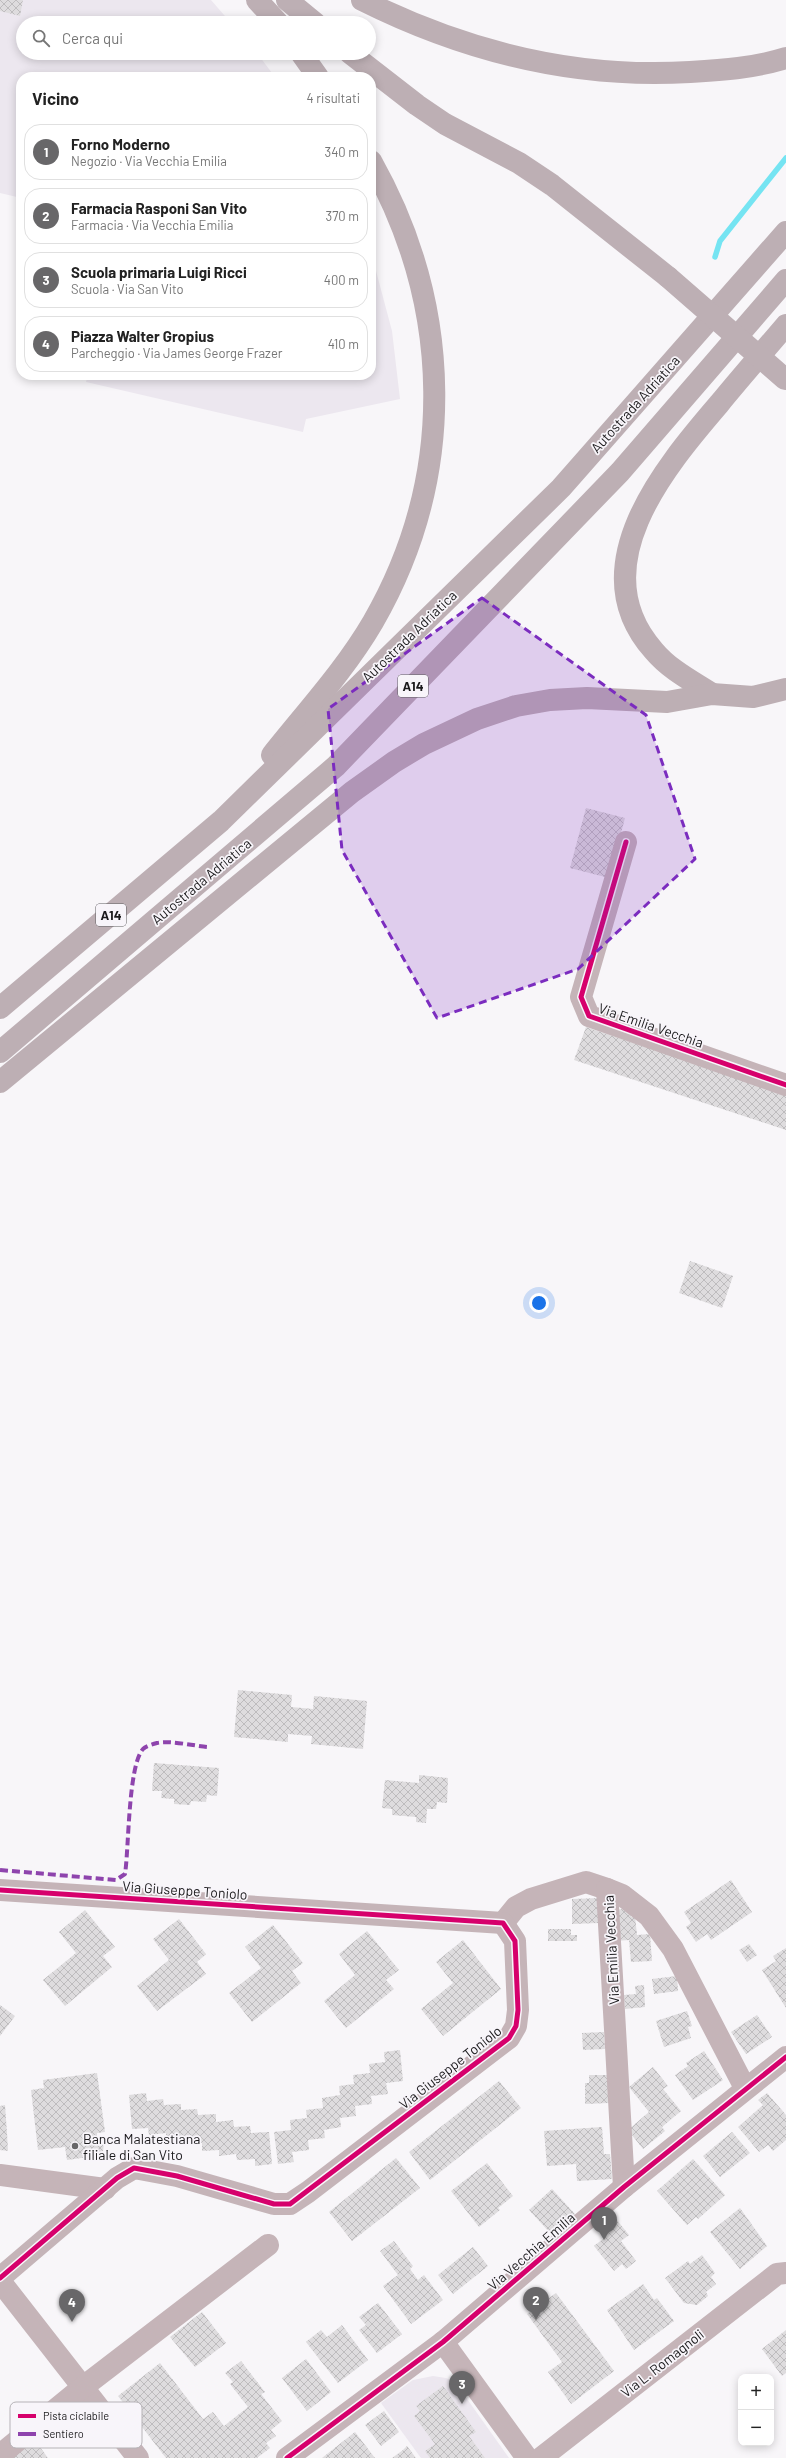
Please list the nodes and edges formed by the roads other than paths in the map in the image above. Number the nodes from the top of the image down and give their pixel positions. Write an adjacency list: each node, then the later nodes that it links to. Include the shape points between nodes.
1 (258, 0): 4 (highway)
2 (287, 0): 5 (highway)
3 (362, 0): 6 (highway, via 462,42 570,68 657,74 745,68)
4 (272, 16)
5 (306, 16)
6 (786, 58)
7 (306, 60): 9 (highway)
8 (359, 60): 10 (highway, bridge)
9 (314, 72)
10 (374, 72)
11 (376, 73): 16 (highway, bridge, via 445,124 519,163 552,185 668,277)
12 (376, 170): 19 (highway, via 402,223 418,270 427,315 434,365 435,408 427,484 409,545 391,588 371,624 350,656)
13 (786, 232): 19 (highway, Autostrada Adriatica / A14, via 561,488)
14 (786, 280): 22 (highway, Autostrada Adriatica / A14, via 620,472 336,766)
15 (786, 325): 18 (highway, via 670,464 645,504 629,546 625,579 631,611 638,628 653,650 670,667)
16 (785, 379)
17 (786, 689): 18 (highway, via 753,697)
18 (712, 694): 23 (highway, via 667,702 587,698 532,703 477,719 424,744 352,792)
19 (222, 821): 21 (highway, Autostrada Adriatica / A14)
20 (626, 842): 24 (street, Via Emilia Vecchia, via 581,997 589,1016)
21 (0, 1008)
22 (0, 1052)
23 (0, 1082)
24 (786, 1085)
25 (607, 1889): 27 (street, via 586,1882 531,1899 516,1907); 29 (street, Via Emilia Vecchia, via 622,1894 649,1916 673,1949); 31 (street, Via Emilia Vecchia)
26 (0, 1890): 27 (street, Via Giuseppe Toniolo)
27 (503, 1923): 32 (street, Via Giuseppe Toniolo, via 515,1941 518,2010 516,2026 509,2038 308,2192 290,2204 274,2204 177,2176 134,2168)
28 (786, 2057): 29 (street, Via Vecchia Emilia)
29 (746, 2088): 31 (street, Via Vecchia Emilia)
30 (0, 2175): 32 (street)
31 (624, 2187): 36 (street, Via Vecchia Emilia)
32 (105, 2189): 35 (street, Via Giuseppe Toniolo)
33 (268, 2244): 37 (street)
34 (786, 2274): 46 (street, Via L. Romagnoli, via 777,2274)
35 (0, 2279): 37 (street)
36 (443, 2342): 44 (street, Via Vecchia Emilia); 45 (street)
37 (83, 2387): 38 (street); 39 (street)
38 (65, 2402)
39 (95, 2402)
40 (10, 2447): 42 (street)
41 (130, 2448): 43 (street)
42 (0, 2455)
43 (138, 2458)
44 (287, 2458)
45 (527, 2458)
46 (540, 2458)

